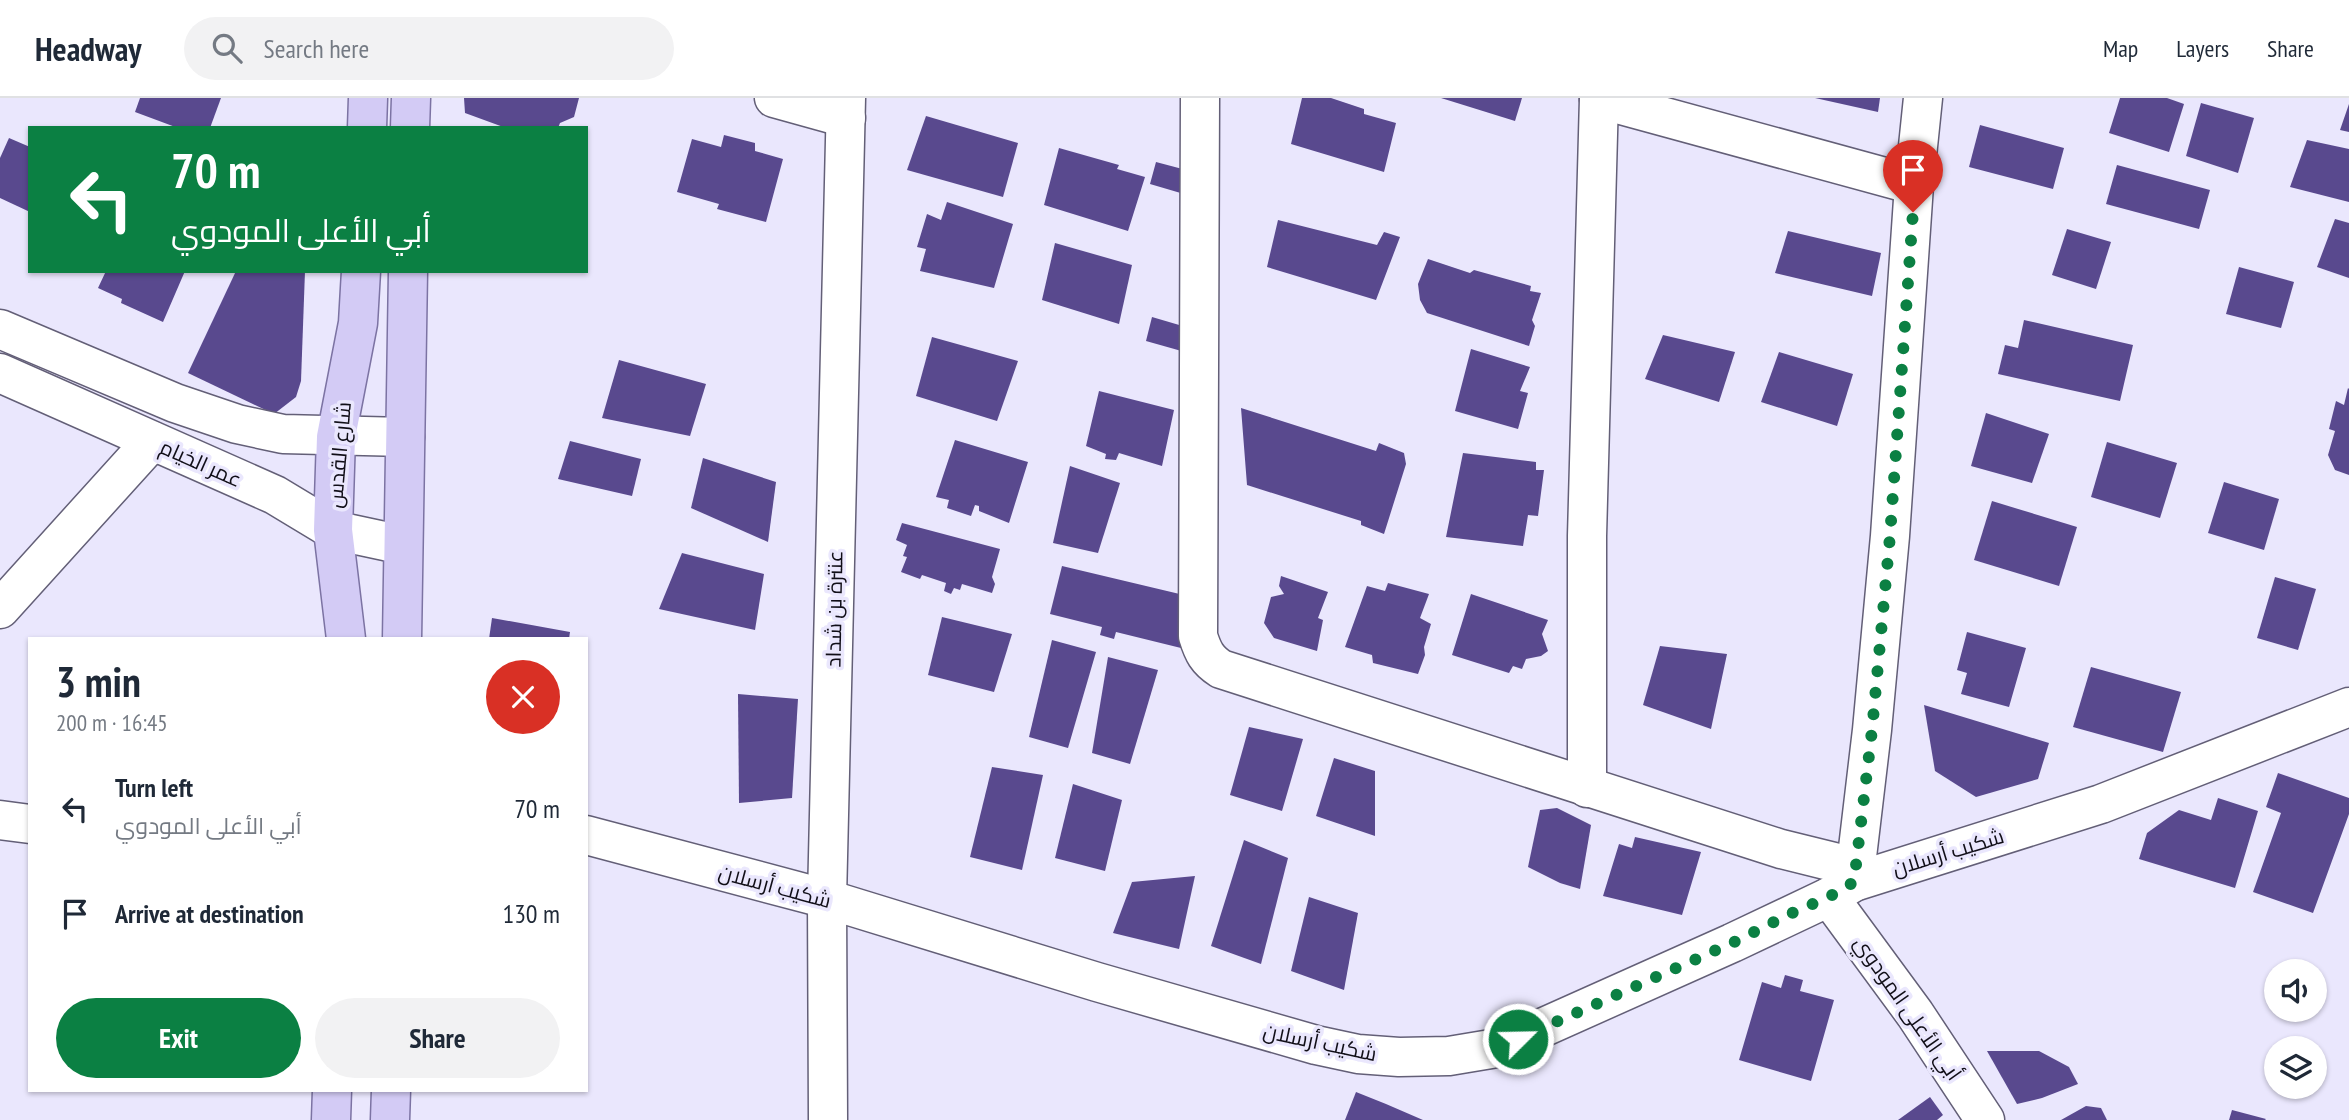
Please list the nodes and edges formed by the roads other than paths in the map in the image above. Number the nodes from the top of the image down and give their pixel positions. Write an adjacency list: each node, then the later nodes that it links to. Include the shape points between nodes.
1 (368, 98): 8 (main road)
2 (411, 98): 9 (main road)
3 (774, 98): 7 (street)
4 (1200, 98): 24 (street, via 1198,636 1203,652 1222,669)
5 (1599, 98): 10 (street); 24 (street, via 1588,523)
6 (1923, 98): 10 (street)
7 (846, 108): 29 (street, عنترة بن شداد)
8 (367, 126)
9 (410, 126)
10 (1914, 185): 28 (street, via 1872,730)
11 (360, 273): 15 (main road, شارع القدس, via 358,323)
12 (408, 273): 16 (main road)
13 (0, 330): 15 (street, via 205,415 283,434)
14 (0, 373): 17 (street, عمر الخيام)
15 (336, 437): 16 (street); 18 (main road, شارع القدس)
16 (405, 437): 19 (main road)
17 (152, 441): 18 (street, عمر الخيام, via 275,495); 20 (street)
18 (333, 530): 19 (street, عمر الخيام); 21 (main road, شارع القدس)
19 (403, 545): 22 (main road)
20 (0, 609)
21 (346, 637)
22 (402, 637)
23 (2347, 712): 28 (street, شكيب أرسلان, via 2101,804)
24 (1587, 788): 28 (street, via 1781,849)
25 (0, 820): 26 (street)
26 (28, 824)
27 (588, 836): 29 (street, شكيب أرسلان)
28 (1845, 882): 29 (street, شكيب أرسلان, via 1497,1048 1449,1056 1399,1057 1317,1045); 35 (street, أبي الأعلى المودوي, via 1915,1014)
29 (827, 900): 34 (street, عنترة بن شداد)
30 (332, 1092): 32 (main road)
31 (391, 1092): 33 (main road)
32 (331, 1120)
33 (390, 1120)
34 (828, 1120)
35 (1984, 1120)

